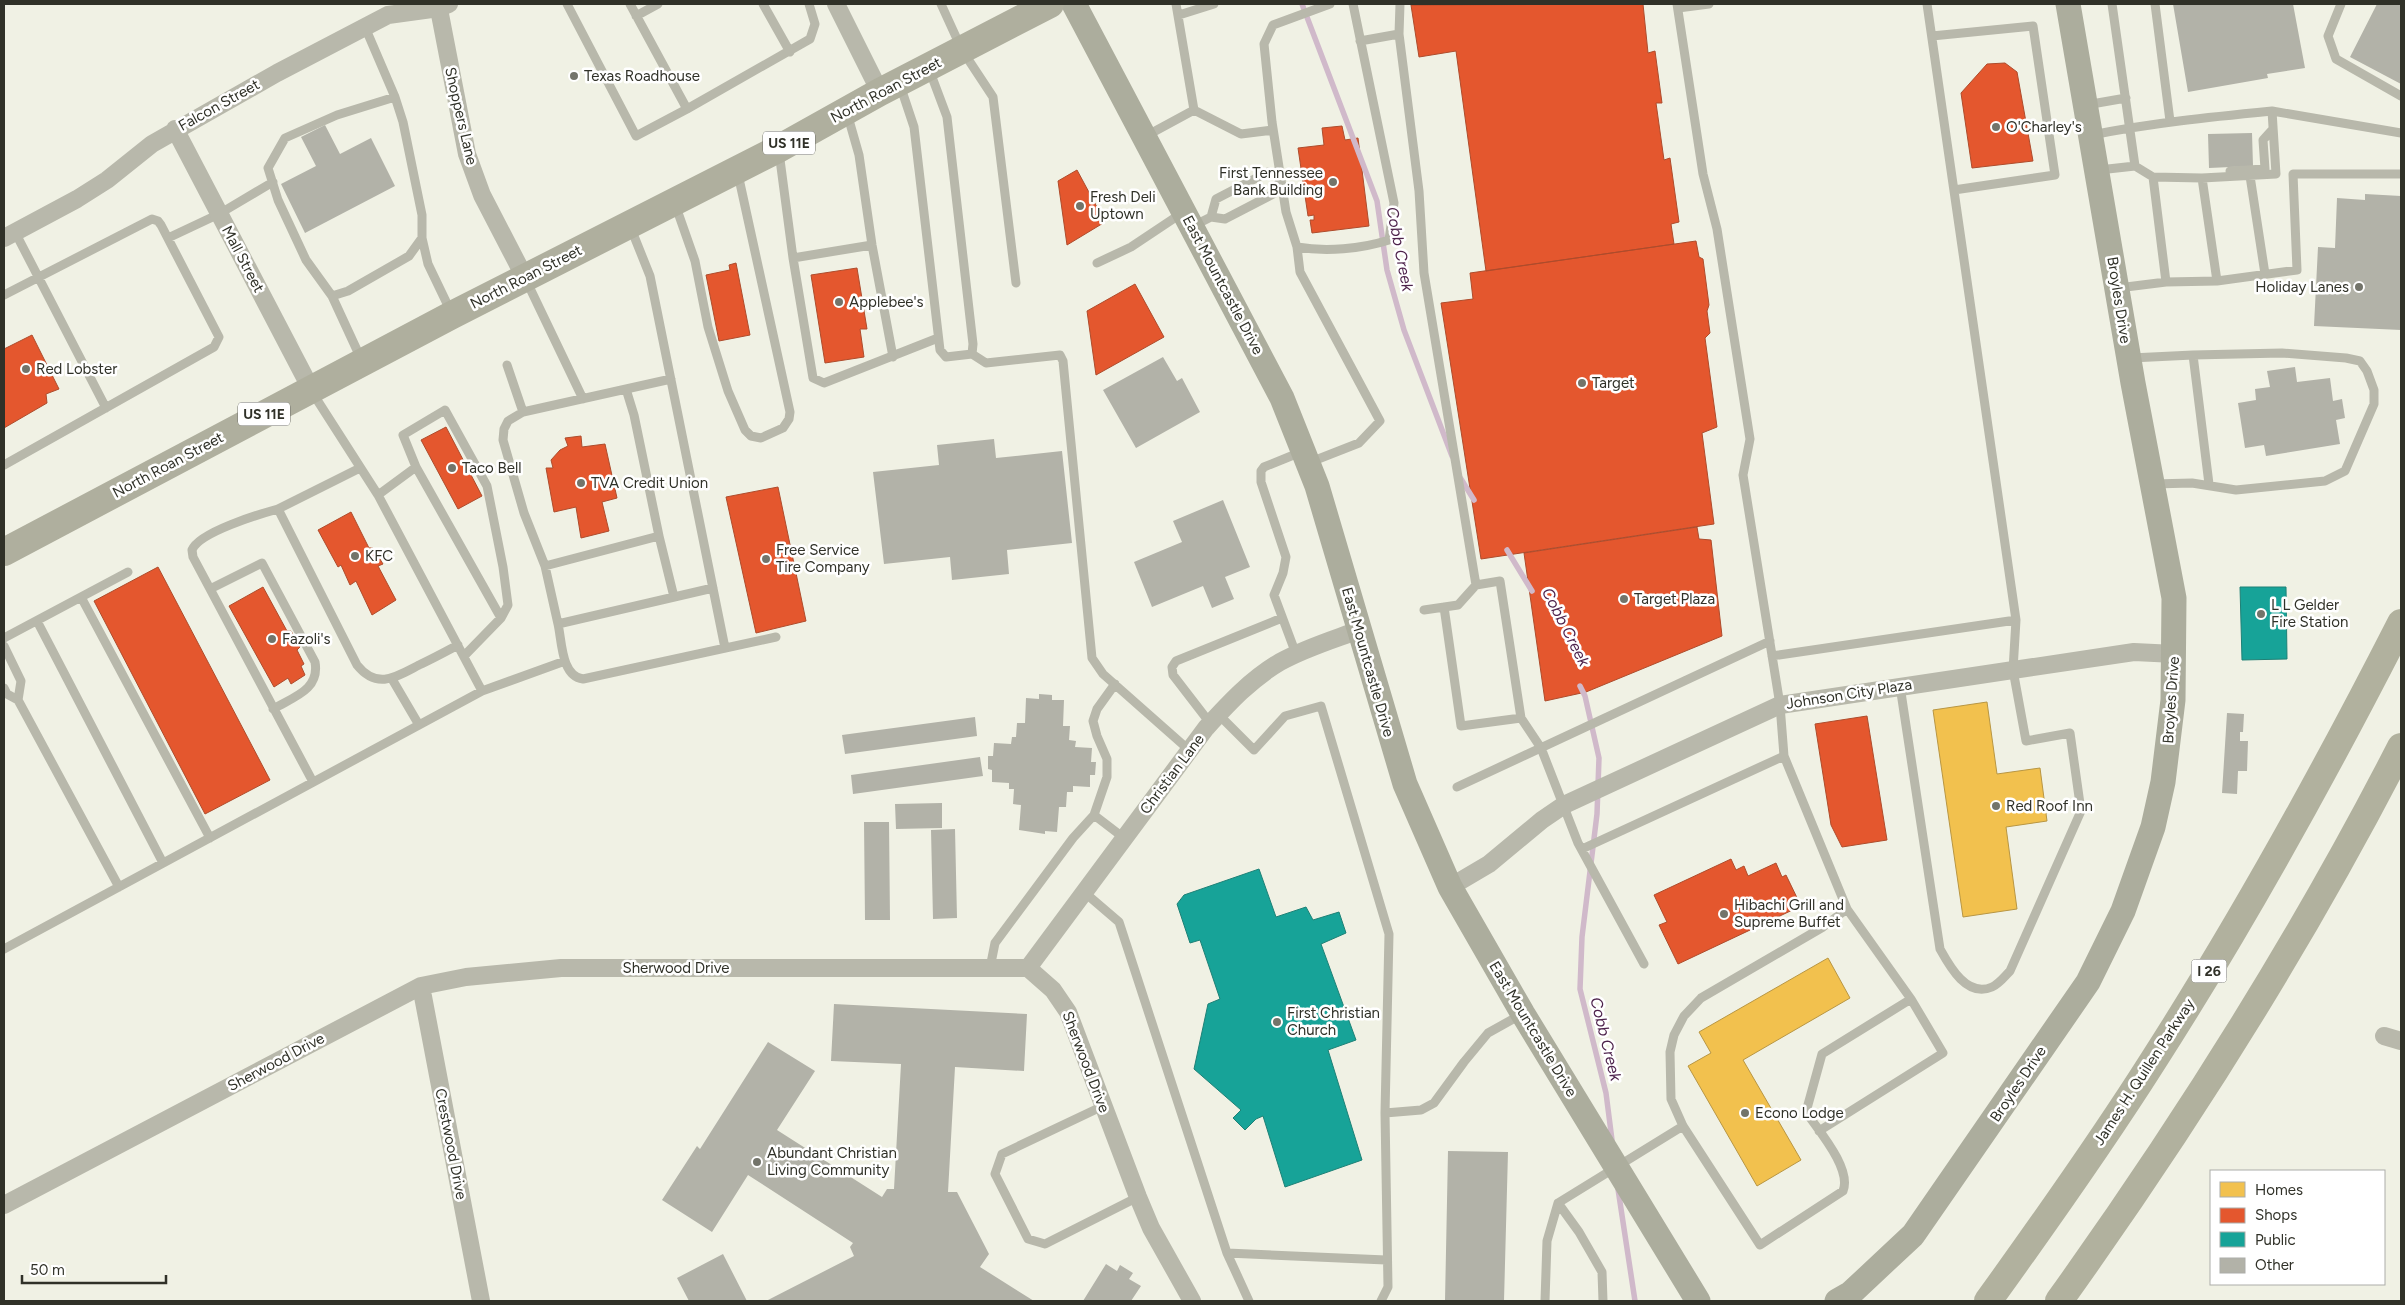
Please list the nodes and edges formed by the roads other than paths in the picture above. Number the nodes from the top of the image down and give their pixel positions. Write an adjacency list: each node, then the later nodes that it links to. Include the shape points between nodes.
1 (567, 4): 38 (lane, via 636,136)
2 (630, 4): 25 (lane)
3 (658, 4): 25 (lane)
4 (763, 4): 31 (lane)
5 (809, 4): 31 (lane, via 815,24 810,39)
6 (836, 4): 33 (street)
7 (941, 4): 30 (lane)
8 (1050, 4): 30 (main road, North Roan Street / US 11E)
9 (1074, 4): 49 (street, East Mountcastle Drive)
10 (1176, 4): 24 (lane)
11 (1214, 4): 24 (lane)
12 (1330, 4): 46 (lane, via 1273,25 1264,44)
13 (1353, 4): 29 (lane)
14 (1400, 4): 27 (lane)
15 (1709, 4): 22 (lane)
16 (1927, 4): 28 (lane)
17 (2068, 4): 37 (street, Broyles Drive)
18 (2112, 4): 36 (lane)
19 (2155, 4): 42 (lane)
20 (2341, 4): 34 (lane, via 2328,36 2336,59)
21 (442, 5): 23 (street, Falcon Street); 76 (street, Shoppers Lane, via 467,154 482,195)
22 (1678, 6): 125 (lane, via 1703,174 1717,229 1750,439 1743,475)
23 (385, 9): 26 (street, Falcon Street)
24 (1179, 15): 40 (lane)
25 (636, 16): 38 (lane)
26 (366, 27): 35 (lane); 44 (street, Falcon Street)
27 (1399, 34): 29 (lane); 109 (lane, via 1419,190 1424,273)
28 (1932, 36): 62 (lane); 62 (lane, via 2033,26 2055,175)
29 (1360, 40): 71 (lane, via 1394,203 1389,240 1316,250)
30 (962, 50): 32 (main road, North Roan Street / US 11E); 79 (lane, via 993,97)
31 (790, 52): 38 (lane)
32 (928, 67): 33 (main road, North Roan Street / US 11E); 85 (lane, via 947,117)
33 (890, 87): 39 (main road, North Roan Street / US 11E); 84 (lane, via 914,127)
34 (2401, 96)
35 (395, 97): 61 (lane, via 337,115 285,138 268,168); 69 (lane, via 422,215)
36 (2126, 98): 37 (lane); 43 (lane)
37 (2085, 105): 48 (street, Broyles Drive)
38 (687, 109)
39 (846, 110): 50 (main road, North Roan Street / US 11E); 70 (lane, via 859,155)
40 (1194, 110): 46 (lane, via 1241,134); 49 (lane)
41 (2272, 110): 42 (lane); 45 (lane); 47 (lane)
42 (2170, 122): 43 (lane)
43 (2130, 127): 48 (lane); 51 (lane)
44 (175, 129): 64 (street, Mall Street); 67 (street, Falcon Street, via 107,180)
45 (2273, 129): 54 (lane); 60 (lane, via 2263,140 2265,169 2212,172)
46 (1273, 130): 58 (lane)
47 (2401, 133)
48 (2090, 135): 53 (street, Broyles Drive)
49 (1144, 137): 65 (street, East Mountcastle Drive)
50 (778, 149): 52 (main road, North Roan Street / US 11E); 72 (lane)
51 (2135, 166): 53 (lane); 59 (lane)
52 (737, 168): 63 (main road, North Roan Street / US 11E); 63 (lane, via 790,412 783,428 761,438 751,436 745,430 728,392 708,327 695,261)
53 (2096, 170): 80 (street, Broyles Drive)
54 (2276, 174): 55 (lane); 57 (lane)
55 (2293, 174): 56 (lane); 74 (lane, via 2297,270)
56 (2401, 174)
57 (2250, 176): 60 (lane); 74 (lane)
58 (1281, 177): 65 (lane, via 1268,172 1216,199); 65 (lane, via 1275,193 1225,219); 71 (lane, via 1286,212)
59 (2153, 177): 60 (lane); 78 (lane)
60 (2205, 178): 77 (lane)
61 (273, 182): 64 (lane); 82 (lane, via 306,260)
62 (1954, 190): 118 (lane)
63 (674, 201): 66 (main road, North Roan Street / US 11E)
64 (219, 214): 68 (lane); 92 (street, Mall Street)
65 (1196, 218): 73 (lane); 97 (street, East Mountcastle Drive, via 1282,398)
66 (629, 224): 76 (main road, North Roan Street / US 11E); 91 (lane, via 650,276)
67 (10, 235): 75 (lane)
68 (168, 238): 75 (lane, via 158,220 147,220); 95 (lane, via 218,332 218,343)
69 (422, 238): 82 (lane, via 409,256 348,291); 83 (lane, via 428,264)
70 (872, 245): 72 (lane); 87 (lane)
71 (1298, 246): 97 (lane, via 1300,272 1380,421 1359,443)
72 (793, 258): 87 (lane, via 813,378 824,383)
73 (1098, 263)
74 (2265, 274): 77 (lane)
75 (38, 277): 81 (lane); 95 (lane)
76 (525, 278): 83 (main road, North Roan Street / US 11E); 94 (lane)
77 (2216, 281): 78 (lane)
78 (2166, 282): 80 (lane)
79 (1016, 283)
80 (2117, 288): 88 (street, Broyles Drive)
81 (4, 295)
82 (332, 296): 89 (lane)
83 (452, 315): 89 (main road, North Roan Street / US 11E)
84 (938, 338): 85 (lane, via 942,354 946,357); 87 (lane)
85 (972, 354): 136 (lane, via 986,363 1055,355 1060,355 1063,361 1092,658)
86 (2193, 355): 88 (lane); 102 (lane); 102 (lane, via 2282,353 2346,358 2360,361 2374,390 2374,404 2345,471 2325,481 2258,489 2236,490)
87 (893, 357)
88 (2128, 358): 101 (street, Broyles Drive)
89 (362, 362): 92 (main road, North Roan Street / US 11E)
90 (507, 365): 96 (lane)
91 (671, 379): 93 (lane); 110 (lane)
92 (311, 389): 100 (lane); 106 (main road, North Roan Street / US 11E)
93 (626, 389): 94 (lane); 105 (lane)
94 (583, 399): 96 (lane)
95 (106, 408): 98 (lane)
96 (523, 412): 107 (lane, via 508,421 503,440 524,513)
97 (1306, 457): 117 (lane, via 1264,467 1261,471 1261,482 1286,557 1274,595); 122 (street, East Mountcastle Drive)
98 (4, 465)
99 (416, 467): 103 (lane); 116 (lane); 116 (lane, via 403,435 445,410 487,486 508,605)
100 (360, 468): 103 (lane); 104 (lane)
101 (2153, 484): 102 (lane); 130 (street, Broyles Drive, via 2174,598)
102 (2209, 484)
103 (378, 495): 126 (lane)
104 (278, 509): 111 (lane, via 243,518 194,545 193,557); 135 (lane, via 363,674)
105 (659, 536): 107 (lane); 112 (lane)
106 (4, 552)
107 (545, 566): 121 (lane)
108 (128, 572): 113 (lane)
109 (1476, 585): 114 (lane, via 1458,605); 143 (lane, via 1500,581)
110 (713, 588): 112 (lane); 128 (lane)
111 (210, 589): 142 (lane); 142 (lane, via 262,562 315,662 317,673 312,685)
112 (674, 597): 121 (lane)
113 (81, 598): 119 (lane); 154 (lane)
114 (1444, 607): 115 (lane); 143 (lane, via 1461,726)
115 (1424, 610)
116 (501, 618): 131 (lane)
117 (1282, 618): 129 (lane); 144 (lane, via 1176,661 1172,667 1173,675)
118 (2016, 620): 132 (lane); 134 (lane)
119 (37, 621): 124 (lane); 157 (lane)
120 (2401, 622): 189 (highway, James H. Quillen Parkway / I 26, via 2323,772 2239,922 2153,1061)
121 (558, 624): 133 (lane)
122 (1359, 630): 129 (street, Christian Lane); 159 (street, East Mountcastle Drive, via 1405,784)
123 (776, 637): 128 (lane)
124 (4, 638)
125 (1770, 641): 132 (lane); 147 (lane)
126 (458, 645): 131 (lane); 135 (lane)
127 (4, 646): 140 (lane, via 21,680)
128 (725, 648): 133 (lane, via 583,679 572,675)
129 (1296, 654): 144 (street, Christian Lane, via 1253,680)
130 (2175, 654): 134 (street, Johnson City Plaza, via 2134,652); 188 (street, Broyles Drive, via 2169,742 2153,827 2126,903 2088,982 1913,1235 1851,1293)
131 (464, 656): 139 (lane)
132 (1772, 656): 141 (lane)
133 (565, 661): 139 (lane)
134 (2014, 670): 137 (street, Johnson City Plaza); 137 (lane, via 2026,741 2070,733 2080,811 2010,971 1994,987 1982,990 1970,986 1953,972 1940,949)
135 (392, 679): 145 (lane)
136 (1115, 684): 148 (lane); 153 (lane, via 1097,708 1094,721 1107,759 1107,777)
137 (1900, 686): 141 (street, Johnson City Plaza)
138 (4, 688): 140 (lane, via 7,694)
139 (482, 691): 145 (lane)
140 (18, 700): 158 (lane)
141 (1780, 705): 149 (lane); 152 (street, Johnson City Plaza)
142 (273, 709): 150 (lane)
143 (1521, 718): 147 (lane)
144 (1214, 719): 148 (street, Christian Lane); 172 (lane, via 1254,750 1285,716 1321,706 1389,934)
145 (418, 725): 150 (lane)
146 (2401, 747): 190 (highway, via 2321,894 2241,1028 2141,1183)
147 (1541, 748): 151 (lane); 152 (lane)
148 (1189, 750): 155 (street, Christian Lane)
149 (1784, 756): 156 (lane); 161 (lane)
150 (313, 782): 154 (lane)
151 (1457, 787)
152 (1564, 805): 156 (lane); 159 (street, Johnson City Plaza, via 1490,864)
153 (1094, 815): 155 (lane); 164 (lane, via 1073,838 995,944)
154 (210, 838): 157 (lane)
155 (1124, 838): 160 (street, Christian Lane)
156 (1582, 850): 163 (lane)
157 (163, 863): 158 (lane)
158 (119, 887): 162 (lane)
159 (1450, 887): 168 (street, East Mountcastle Drive)
160 (1084, 892): 165 (street, Christian Lane); 179 (lane, via 1119,922)
161 (1848, 908): 167 (lane); 173 (lane, via 1823,927 1700,998 1684,1016 1674,1034 1669,1074 1671,1099)
162 (4, 949)
163 (1644, 964)
164 (990, 968): 165 (street, Sherwood Drive); 166 (street, Sherwood Drive, via 562,968 466,977)
165 (1028, 968): 171 (street, Sherwood Drive, via 1053,990 1068,1012)
166 (421, 986): 178 (street, Sherwood Drive); 181 (street, Crestwood Drive)
167 (1911, 1000): 174 (lane, via 1822,1054 1806,1112); 174 (lane, via 1944,1053)
168 (1523, 1014): 172 (lane, via 1488,1034 1434,1103 1421,1110); 175 (street, East Mountcastle Drive)
169 (2384, 1036): 170 (street)
170 (2401, 1041)
171 (1103, 1106): 176 (street, Sherwood Drive); 176 (lane, via 1002,1154 995,1174 1028,1239 1045,1244)
172 (1385, 1113): 180 (lane)
173 (1683, 1126): 174 (lane, via 1760,1245 1843,1191 1847,1182 1844,1170); 175 (lane)
174 (1819, 1131)
175 (1617, 1168): 177 (lane); 187 (street, East Mountcastle Drive)
176 (1138, 1197): 182 (street, Sherwood Drive, via 1151,1228)
177 (1558, 1203): 185 (lane, via 1547,1241); 186 (lane, via 1602,1272)
178 (4, 1205)
179 (1227, 1253): 180 (lane); 183 (lane)
180 (1386, 1260): 184 (lane, via 1388,1287)
181 (481, 1301)
182 (1192, 1301)
183 (1249, 1301)
184 (1381, 1301)
185 (1545, 1301)
186 (1603, 1301)
187 (1698, 1301)
188 (1837, 1301)
189 (1988, 1301)
190 (2059, 1301)

